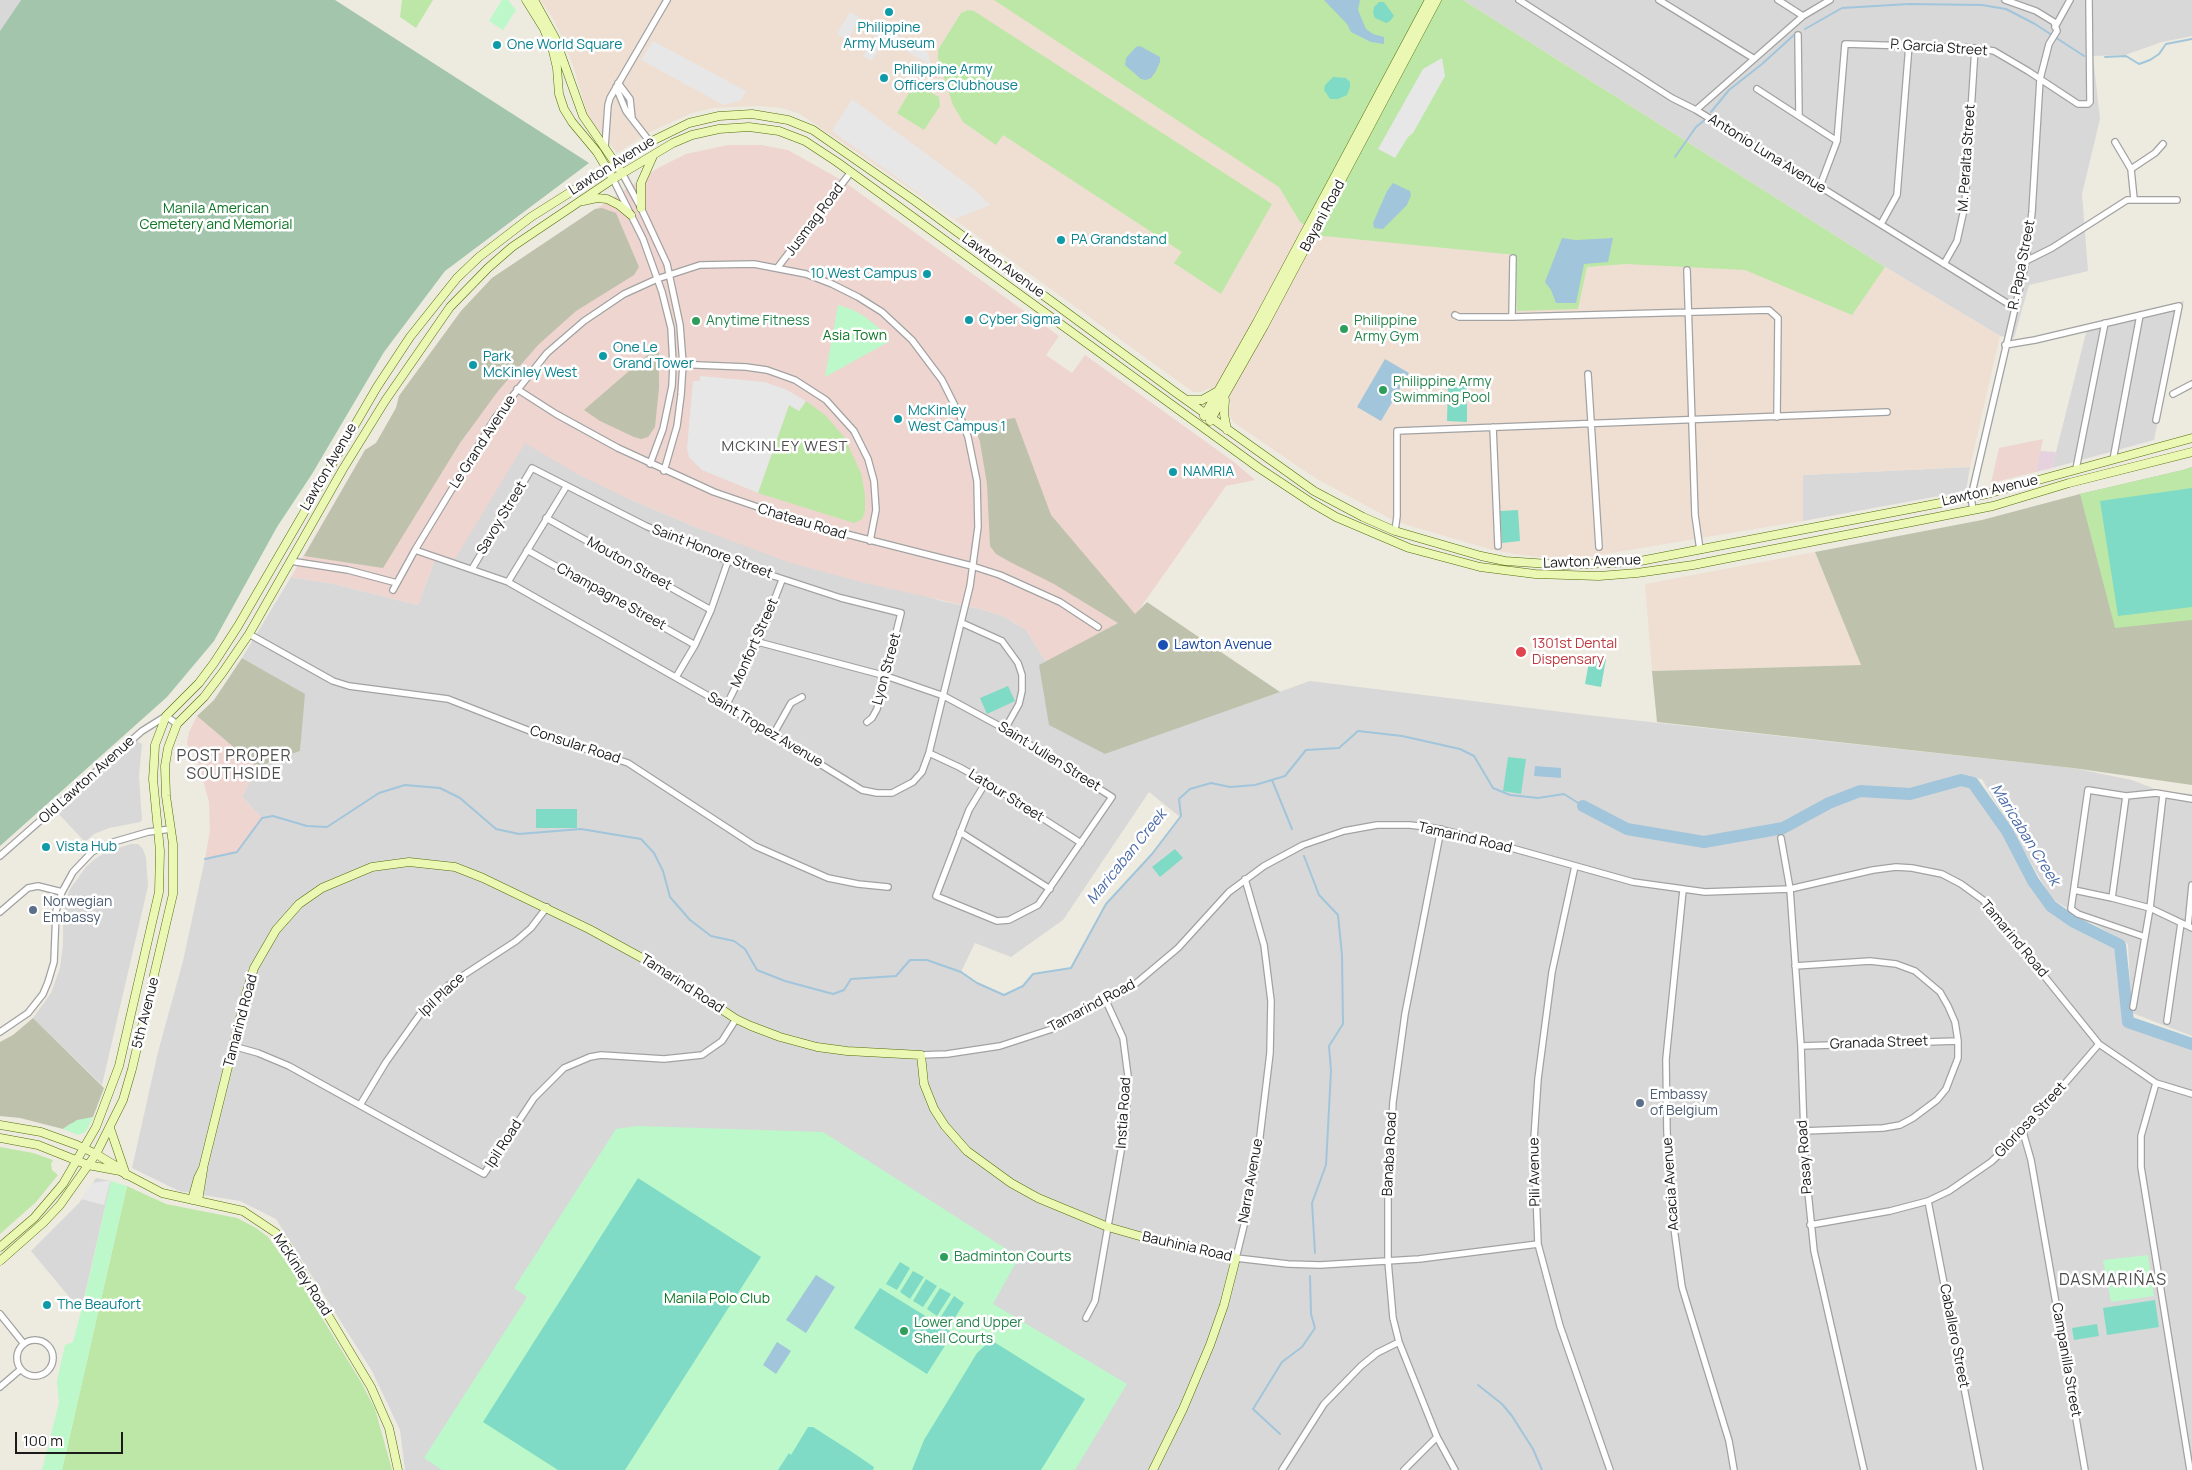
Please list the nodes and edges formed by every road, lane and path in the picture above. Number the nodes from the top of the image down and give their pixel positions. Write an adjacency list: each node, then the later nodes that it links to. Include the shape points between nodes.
1 (526, 0): 31 (main road, via 553,51 564,109)
2 (534, 0): 28 (main road, via 555,38 583,116)
3 (667, 0): 20 (street)
4 (1429, 0): 56 (main road, Bayani Road)
5 (1436, 0): 56 (main road, Bayani Road)
6 (1519, 0): 22 (street, Antonio Luna Avenue)
7 (1659, 0): 18 (street)
8 (1778, 0): 13 (street)
9 (1830, 0): 13 (street)
10 (2004, 0): 14 (street, via 2036,11 2054,22)
11 (2070, 0): 14 (street, R. Papa Street)
12 (2089, 0): 19 (street, P. Garcia Street, via 2090,102 2078,104)
13 (1803, 16): 18 (street)
14 (2056, 29): 19 (street, R. Papa Street)
15 (1798, 35): 23 (street)
16 (1909, 46): 17 (street, P. Garcia Street); 24 (street, P. Garcia Street, via 1845,44); 42 (street, via 1897,195)
17 (1975, 48): 19 (street, P. Garcia Street, via 1994,51); 45 (street, M. Peralta Street, via 1965,205 1957,242)
18 (1753, 58): 22 (street)
19 (2040, 79): 44 (street, R. Papa Street)
20 (617, 85): 25 (street, via 621,102); 28 (street, via 608,105)
21 (1757, 89): 23 (street)
22 (1696, 110): 36 (street, Antonio Luna Avenue)
23 (1799, 115): 24 (street)
24 (1838, 141): 36 (street, P. Garcia Street)
25 (650, 142): 30 (main road, Lawton Avenue); 66 (main road, Lawton Avenue, via 689,123 743,114 788,120 814,130)
26 (2115, 142): 32 (street)
27 (2163, 144): 32 (street)
28 (605, 147): 30 (main road)
29 (654, 154): 33 (main road, Lawton Avenue, via 701,132 757,128 795,136); 34 (main road, Lawton Avenue); 40 (main road, via 641,183)
30 (616, 163): 31 (main road, Lawton Avenue); 34 (main road)
31 (607, 168): 35 (main road); 114 (main road, Lawton Avenue, via 530,217 457,278 438,299 377,387 214,663)
32 (2131, 169): 37 (street)
33 (851, 172): 46 (street, Jusmag Road); 73 (main road, Lawton Avenue)
34 (622, 173): 35 (main road, Lawton Avenue); 40 (street)
35 (613, 179): 39 (main road, Lawton Avenue); 41 (street)
36 (1820, 186): 42 (street, Antonio Luna Avenue)
37 (2134, 199): 38 (street); 44 (street, via 2127,200)
38 (2177, 200)
39 (570, 206): 41 (main road, via 590,199 604,199); 94 (main road, Lawton Avenue, via 512,247 450,307 385,401)
40 (641, 208): 48 (street)
41 (631, 214): 49 (street)
42 (1881, 224): 45 (street, Antonio Luna Avenue)
43 (1513, 258): 54 (street)
44 (2026, 261): 50 (street, R. Papa Street)
45 (1944, 264): 50 (street, Antonio Luna Avenue)
46 (778, 267): 48 (street, Le Grand Avenue, via 727,263 700,265); 96 (street, Le Grand Avenue, via 832,284 882,312 912,340 942,380 968,437 977,482 978,527)
47 (1687, 270): 51 (street)
48 (670, 274): 49 (street, Le Grand Avenue); 59 (street, via 680,325)
49 (657, 278): 58 (street, via 670,328); 62 (street, Le Grand Avenue, via 624,294 584,322 547,352)
50 (2015, 308): 57 (street, R. Papa Street)
51 (1689, 312): 54 (street); 69 (street, via 1774,312 1778,318); 70 (street)
52 (1455, 315): 54 (street)
53 (2140, 316): 55 (street); 71 (street, via 2179,306); 78 (street)
54 (1512, 317)
55 (2105, 323): 57 (street); 81 (street)
56 (1261, 324): 63 (main road, Bayani Road); 65 (main road, Bayani Road)
57 (2005, 345): 84 (street, R. Papa Street)
58 (673, 364): 59 (street); 79 (street, via 669,408)
59 (683, 364): 82 (street, via 677,426); 88 (street, via 767,370 795,380 826,400 854,431 868,459 874,481 876,510)
60 (1588, 374): 72 (street)
61 (2192, 384): 64 (street)
62 (517, 389): 79 (street, Chateau Road, via 586,432); 91 (street, Le Grand Avenue, via 495,418)
63 (1219, 390): 66 (main road, via 1202,400); 68 (main road, Bayani Road)
64 (2174, 394)
65 (1226, 396): 68 (main road, Bayani Road); 75 (main road, via 1224,414)
66 (1186, 400): 68 (main road, Lawton Avenue)
67 (1887, 412): 69 (street)
68 (1209, 416): 73 (main road, Bayani Road); 75 (main road, Lawton Avenue)
69 (1777, 417): 70 (street)
70 (1692, 419): 72 (street); 93 (street, via 1695,515)
71 (2156, 420)
72 (1592, 424): 74 (street); 90 (street)
73 (1202, 426): 85 (main road, Lawton Avenue, via 1336,517 1388,540 1448,560 1504,571 1599,576 1637,573)
74 (1493, 427): 87 (street, via 1397,431); 89 (street)
75 (1227, 430): 87 (main road, Lawton Avenue, via 1314,491)
76 (2192, 438): 78 (main road, Lawton Avenue)
77 (2192, 452): 85 (main road, Lawton Avenue)
78 (2113, 460): 81 (main road, Lawton Avenue)
79 (650, 464): 82 (street, Chateau Road)
80 (532, 468): 83 (street, Saint Honore Street); 97 (street, Savoy Street)
81 (2076, 469): 84 (main road, Lawton Avenue)
82 (664, 471): 88 (street, Chateau Road, via 757,508)
83 (566, 486): 86 (street); 95 (street, Saint Honore Street, via 646,526)
84 (1971, 497): 85 (street); 93 (main road, Lawton Avenue)
85 (1973, 510)
86 (546, 518): 92 (street); 102 (street, Mouton Street)
87 (1395, 531): 93 (main road, Lawton Avenue, via 1481,556 1538,564 1635,562)
88 (870, 542): 96 (street, Chateau Road)
89 (1498, 546)
90 (1599, 547)
91 (415, 550): 97 (street, Saint Tropez Avenue); 100 (street, Le Grand Avenue)
92 (527, 550): 99 (street); 108 (street, Champagne Street)
93 (1700, 550)
94 (290, 561): 100 (street, via 348,570); 106 (main road, Lawton Avenue)
95 (728, 561): 98 (street, Saint Honore Street); 102 (street)
96 (972, 566): 104 (street, Saint Tropez Avenue); 105 (street, Chateau Road, via 1060,602)
97 (472, 569): 99 (street, Saint Tropez Avenue)
98 (782, 580): 103 (street, Saint Honore Street); 107 (street, Monfort Street)
99 (508, 582): 110 (street, Saint Tropez Avenue)
100 (397, 583): 101 (street, Le Grand Avenue)
101 (393, 590)
102 (711, 610): 108 (street)
103 (902, 613): 109 (street, Lyon Street)
104 (962, 623): 111 (street, Saint Tropez Avenue); 117 (street, via 1002,641 1018,663 1022,691 1019,704)
105 (1098, 627)
106 (249, 634): 116 (main road, Lawton Avenue, via 218,678); 134 (street, Consular Road, via 332,681 448,699 530,731 628,763 755,846 828,878)
107 (758, 642): 109 (street, Saint Julien Street); 113 (street, Monfort Street)
108 (695, 645): 110 (street)
109 (886, 676): 111 (street, Saint Julien Street); 115 (street, Lyon Street, via 877,708)
110 (676, 677): 113 (street, Saint Tropez Avenue)
111 (944, 696): 117 (street, Saint Julien Street); 119 (street, Saint Tropez Avenue)
112 (802, 697): 118 (street, via 792,703)
113 (726, 706): 118 (street, Saint Tropez Avenue)
114 (166, 716): 116 (street); 126 (main road, 5th Avenue, via 154,753 153,778); 130 (street, Old Lawton Avenue, via 137,735)
115 (867, 722)
116 (177, 724): 124 (main road, 5th Avenue, via 165,766)
117 (1005, 729): 129 (street, Saint Julien Street, via 1112,797)
118 (773, 735): 119 (street, Saint Tropez Avenue, via 862,790 877,793 892,793 913,782 922,772)
119 (929, 754): 120 (street, Latour Street)
120 (986, 782): 127 (street); 129 (street, Latour Street)
121 (2163, 795): 122 (street); 123 (street); 142 (street)
122 (2126, 796): 138 (street, via 2088,790); 140 (street)
123 (2192, 799)
124 (171, 829): 126 (street); 162 (main road, 5th Avenue, via 174,876 169,917 132,1069)
125 (1441, 829): 131 (street, Tamarind Road); 132 (street, Tamarind Road, via 1399,824 1344,830 1303,845); 179 (street, Banaba Road, via 1405,1014 1393,1102)
126 (159, 830): 139 (street, via 98,848 82,860); 166 (main road, 5th Avenue, via 161,868 155,913 119,1066)
127 (960, 832): 135 (street); 135 (street, Saint Julien Street, via 936,896 997,921 1008,920 1038,905)
128 (1781, 838): 136 (street, Pasay Road)
129 (1081, 843): 135 (street, Saint Julien Street)
130 (0, 856)
131 (1575, 866): 137 (street, Tamarind Road, via 1633,882); 175 (street, Pili Avenue, via 1552,972 1538,1079 1534,1139)
132 (1245, 879): 148 (street, Tamarind Road, via 1169,956 1134,985); 177 (street, Narra Avenue, via 1264,945 1271,1001 1270,1053 1258,1153)
133 (2192, 885): 145 (street)
134 (888, 887)
135 (1050, 889)
136 (1790, 889): 137 (street, Tamarind Road); 147 (street, Pasay Road); 154 (street, Tamarind Road, via 1896,867 1926,870 1948,878 1983,900)
137 (1682, 890): 193 (street, Acacia Avenue, via 1666,1059 1673,1221 1682,1287 1729,1441)
138 (2074, 890): 140 (street); 146 (street, via 2071,909 2074,911)
139 (62, 892): 143 (street, via 38,886 28,888); 152 (street, via 55,920 54,962 43,994 28,1013)
140 (2112, 898): 142 (street)
141 (547, 907): 150 (main road, Tamarind Road, via 652,964); 155 (main road, Tamarind Road, via 455,867 409,862 372,867 344,877 300,904 276,930 254,968); 160 (street, Ipil Place, via 516,941 450,984 423,1010)
142 (2150, 908): 144 (street); 146 (street)
143 (0, 912)
144 (2181, 923): 145 (street); 151 (street)
145 (2190, 927)
146 (2145, 937): 149 (street)
147 (1795, 966): 153 (street, via 1870,961 1896,964 1915,971 1930,983 1948,1006); 156 (street, Pasay Road)
148 (1106, 1001): 157 (street, Tamarind Road, via 1052,1029 1000,1046); 174 (street, Instia Road, via 1123,1038 1128,1076 1126,1122)
149 (2133, 1007)
150 (736, 1019): 157 (main road, Tamarind Road, via 780,1037 817,1047); 160 (street, Ipil Road, via 722,1041 702,1055 664,1059 590,1057 564,1068 534,1098 484,1174)
151 (2167, 1021)
152 (0, 1032)
153 (1958, 1040): 156 (street, Granada Street); 163 (street, via 1958,1058 1946,1089 1938,1100 1914,1118 1883,1128)
154 (2099, 1044): 158 (street, Tamarind Road); 164 (street, Gloriosa Street)
155 (233, 1046): 160 (street, Ipil Road, via 289,1066); 171 (main road, Tamarind Road)
156 (1801, 1046): 163 (street, Pasay Road)
157 (921, 1055): 174 (main road, Bauhinia Road, via 924,1084 931,1103 945,1126 968,1151 1011,1183 1038,1198)
158 (2156, 1083): 159 (street, Tamarind Road); 197 (street, via 2141,1136 2141,1167)
159 (2192, 1094)
160 (360, 1105)
161 (0, 1125): 166 (main road, McKinley Road, via 41,1132)
162 (110, 1128): 167 (main road, 5th Avenue); 170 (main road)
163 (1803, 1131): 173 (street, Pasay Road)
164 (2024, 1132): 172 (street, Gloriosa Street, via 1991,1162 1949,1191); 196 (street, Campanilla Street)
165 (0, 1138): 168 (main road, McKinley Road, via 38,1145)
166 (85, 1149): 167 (main road, McKinley Road); 168 (main road, 5th Avenue)
167 (96, 1154): 169 (main road, 5th Avenue); 170 (main road, McKinley Road)
168 (78, 1161): 169 (main road, McKinley Road); 176 (main road, 5th Avenue, via 44,1208)
169 (88, 1164): 170 (main road, McKinley Road); 178 (main road, 5th Avenue, via 50,1216)
170 (123, 1173): 171 (main road, McKinley Road, via 162,1193)
171 (195, 1200): 187 (main road, McKinley Road, via 243,1211 276,1233 371,1387 389,1428)
172 (1928, 1201): 173 (street, Gloriosa Street); 195 (street, Caballero Street)
173 (1810, 1225): 194 (street, Pasay Road)
174 (1108, 1227): 177 (main road, Bauhinia Road, via 1171,1245); 181 (street, Instia Road, via 1095,1301)
175 (1538, 1244): 179 (street, Bauhinia Road); 192 (street, Pili Avenue, via 1560,1326)
176 (0, 1248)
177 (1236, 1258): 179 (street, Bauhinia Road, via 1304,1264); 188 (main road, Narra Avenue, via 1210,1345)
178 (0, 1260)
179 (1388, 1261): 182 (street, Banaba Road)
180 (0, 1314): 183 (street)
181 (1086, 1318)
182 (1398, 1342): 186 (street, Banaba Road); 189 (street, via 1361,1366 1324,1404)
183 (24, 1344): 184 (street, via 17,1358); 184 (street, via 42,1341 51,1348 54,1360 43,1375 31,1376)
184 (21, 1369): 185 (street)
185 (0, 1387)
186 (1437, 1437): 190 (street); 191 (street, Banaba Road)
187 (398, 1470)
188 (1153, 1470)
189 (1282, 1470)
190 (1404, 1470)
191 (1455, 1470)
192 (1610, 1470)
193 (1734, 1470)
194 (1864, 1470)
195 (1980, 1470)
196 (2085, 1470)
197 (2190, 1470)

